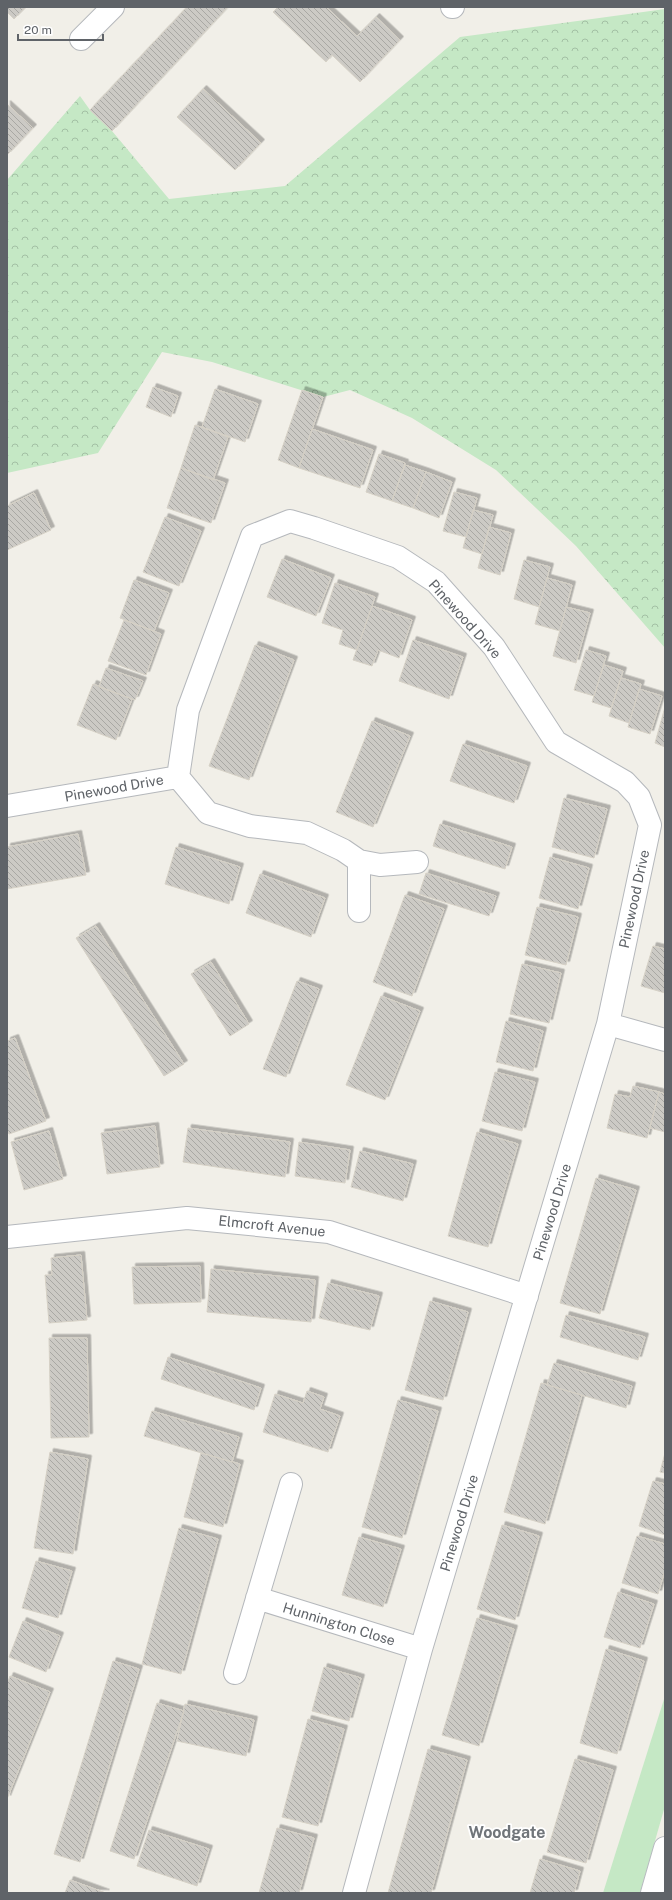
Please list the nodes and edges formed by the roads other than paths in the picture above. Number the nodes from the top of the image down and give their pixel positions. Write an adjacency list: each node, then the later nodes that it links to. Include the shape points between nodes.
1 (113, 7): 2 (street)
2 (82, 39)
3 (178, 777): 4 (street, Pinewood Drive); 5 (street, via 208,813 250,826 307,834 343,850); 8 (street, Pinewood Drive, via 188,710 252,536 290,521 398,557 436,582 494,647 556,742 625,782 639,797 650,825)
4 (7, 806)
5 (359, 861): 6 (street, via 380,865); 7 (street)
6 (417, 862)
7 (359, 911)
8 (608, 1024): 9 (street); 11 (street, Pinewood Drive)
9 (665, 1040)
10 (7, 1237): 11 (street, Elmcroft Avenue, via 187,1218 329,1232)
11 (527, 1296): 14 (street, Pinewood Drive)
12 (291, 1484): 13 (street)
13 (257, 1598): 14 (street, Hunnington Close); 15 (street)
14 (421, 1649): 17 (street, Pinewood Drive)
15 (235, 1673)
16 (665, 1848): 18 (street)
17 (354, 1893)
18 (652, 1893)

